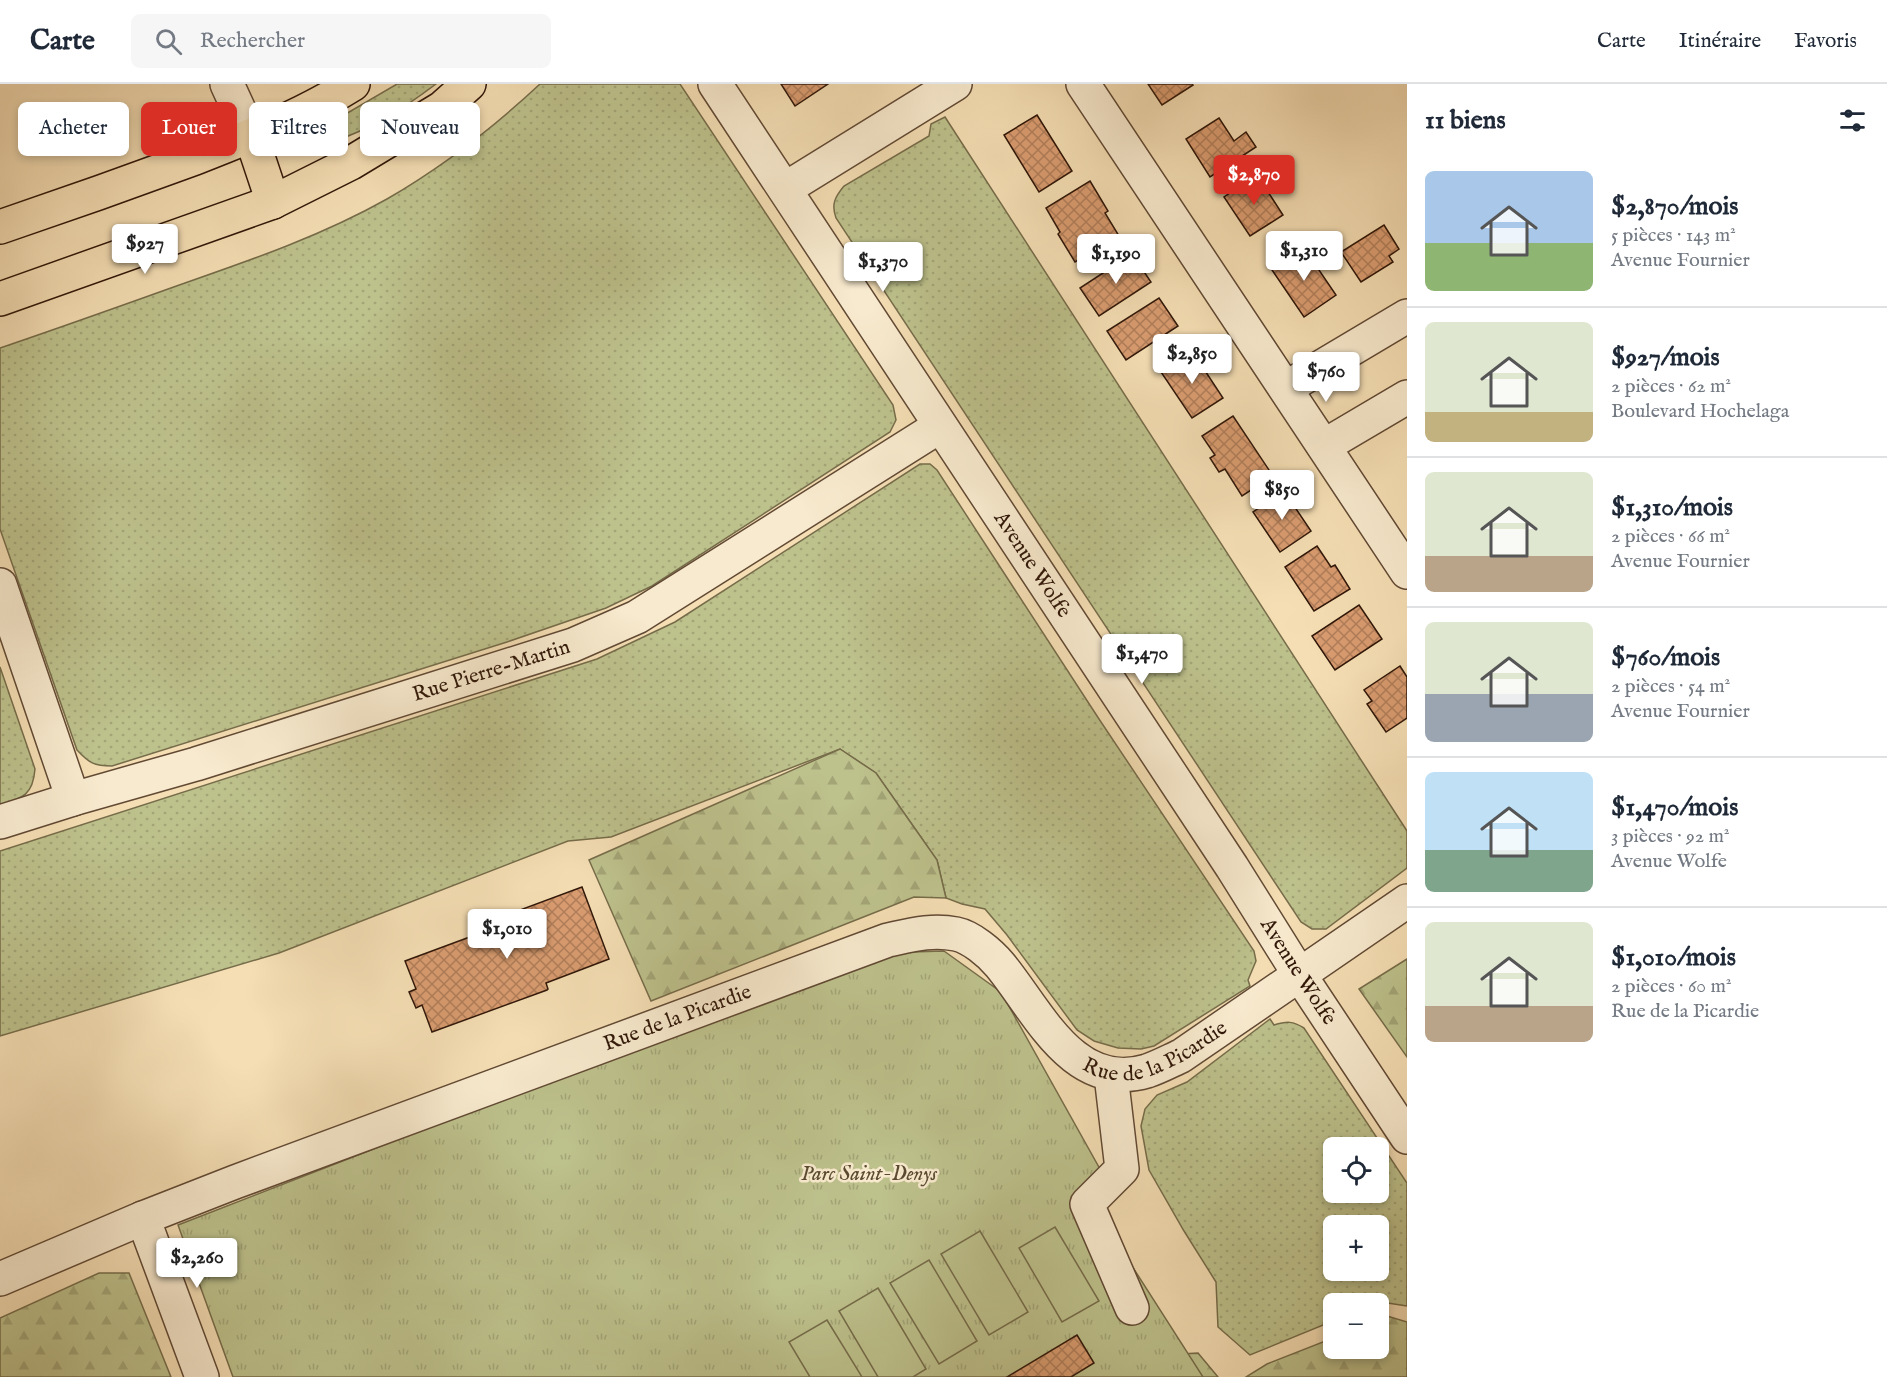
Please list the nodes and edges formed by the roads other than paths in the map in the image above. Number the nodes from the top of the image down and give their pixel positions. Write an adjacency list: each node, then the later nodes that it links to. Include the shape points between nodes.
1 (227, 84): 8 (street)
2 (353, 84): 7 (main road)
3 (469, 84): 12 (main road, via 442,108)
4 (715, 84): 11 (street, Avenue Wolfe)
5 (955, 84): 11 (street)
6 (1083, 84): 16 (street)
7 (321, 102)
8 (249, 132)
9 (249, 137): 13 (main road)
10 (258, 156): 12 (main road)
11 (785, 189): 18 (street, Avenue Wolfe)
12 (273, 202): 14 (main road)
13 (0, 227)
14 (0, 299)
15 (1407, 316): 16 (street)
16 (1286, 388): 19 (street)
17 (1407, 397): 19 (street)
18 (940, 426): 22 (street, Rue Pierre-Martin, via 637,617 573,645); 25 (street, Avenue Wolfe, via 1233,867)
19 (1324, 446): 20 (street)
20 (1407, 572)
21 (0, 585): 22 (street)
22 (73, 799): 23 (street, Rue Pierre-Martin)
23 (0, 822)
24 (1407, 901): 25 (street, Rue de la Picardie)
25 (1299, 974): 26 (street, Rue de la Picardie, via 1181,1056 1146,1071); 27 (street, Avenue Wolfe)
26 (1111, 1075): 28 (street, Rue de la Picardie, via 1086,1066 1073,1056 1040,1021 989,952 958,934 926,931 888,940 733,996); 30 (street, via 1122,1169 1087,1204)
27 (1407, 1137)
28 (143, 1218): 29 (street, Rue de la Picardie); 31 (street)
29 (0, 1279)
30 (1132, 1308)
31 (202, 1377)

